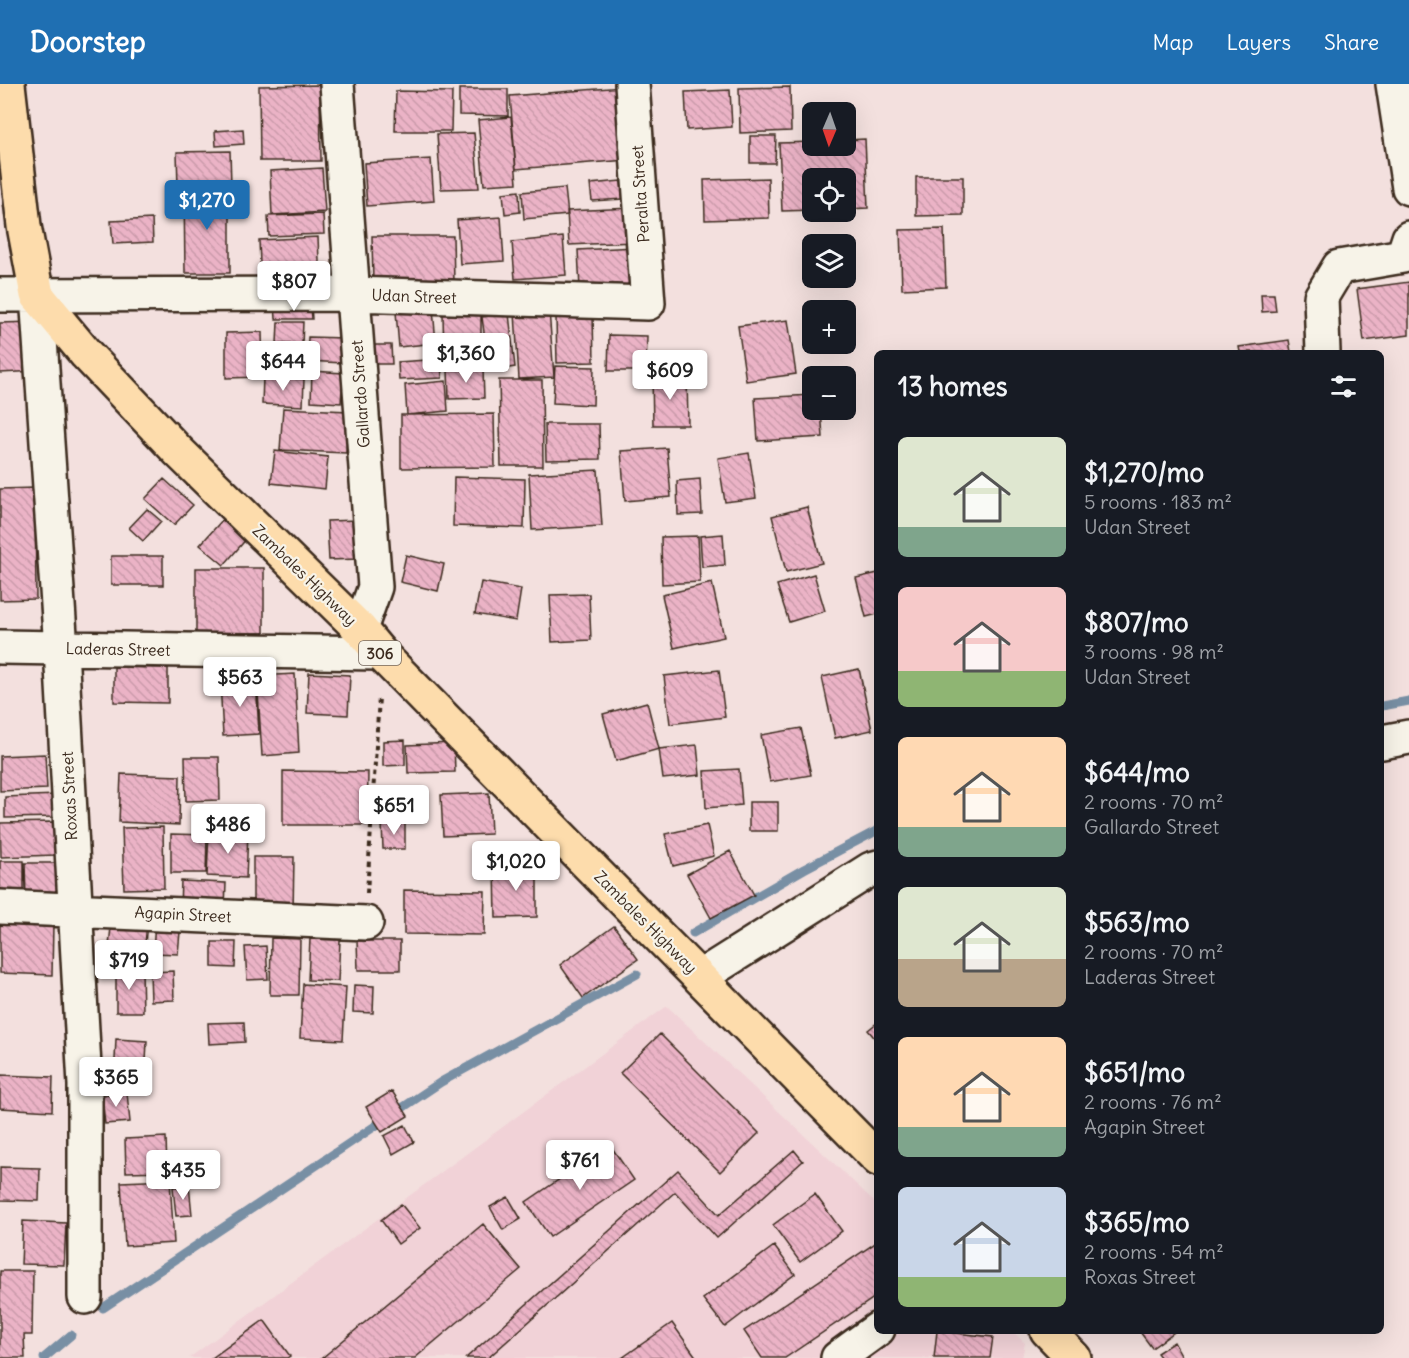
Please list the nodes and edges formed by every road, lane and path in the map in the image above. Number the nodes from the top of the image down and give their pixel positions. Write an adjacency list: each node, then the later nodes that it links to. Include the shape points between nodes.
1 (8, 84): 9 (main road, Zambales Highway / 306, via 24,226)
2 (336, 84): 7 (street, Gallardo Street)
3 (632, 84): 10 (street, Peralta Street)
4 (1394, 84): 5 (street)
5 (1409, 188)
6 (1409, 238): 11 (street, via 1403,256 1339,267 1321,297)
7 (352, 294): 9 (street, Udan Street); 10 (street, Udan Street); 13 (street, Gallardo Street, via 375,587)
8 (0, 295): 9 (street, Udan Street)
9 (37, 296): 13 (main road, Zambales Highway / 306, via 178,451); 14 (street, Roxas Street)
10 (648, 303)
11 (1323, 350)
12 (0, 647): 14 (street, Laderas Street)
13 (375, 647): 14 (street, Laderas Street); 20 (path, via 378,703); 21 (main road, Zambales Highway / 306)
14 (61, 649): 19 (street, Roxas Street)
15 (1409, 737): 16 (street)
16 (1384, 742)
17 (874, 868): 21 (street)
18 (0, 907): 19 (street, Agapin Street)
19 (75, 909): 20 (street, Agapin Street); 23 (street, Roxas Street, via 86,1085)
20 (366, 922)
21 (700, 977): 22 (main road, Zambales Highway / 306)
22 (874, 1155)
23 (85, 1297)
24 (874, 1332): 26 (street)
25 (1051, 1334): 27 (main road)
26 (838, 1358)
27 (1074, 1358)

